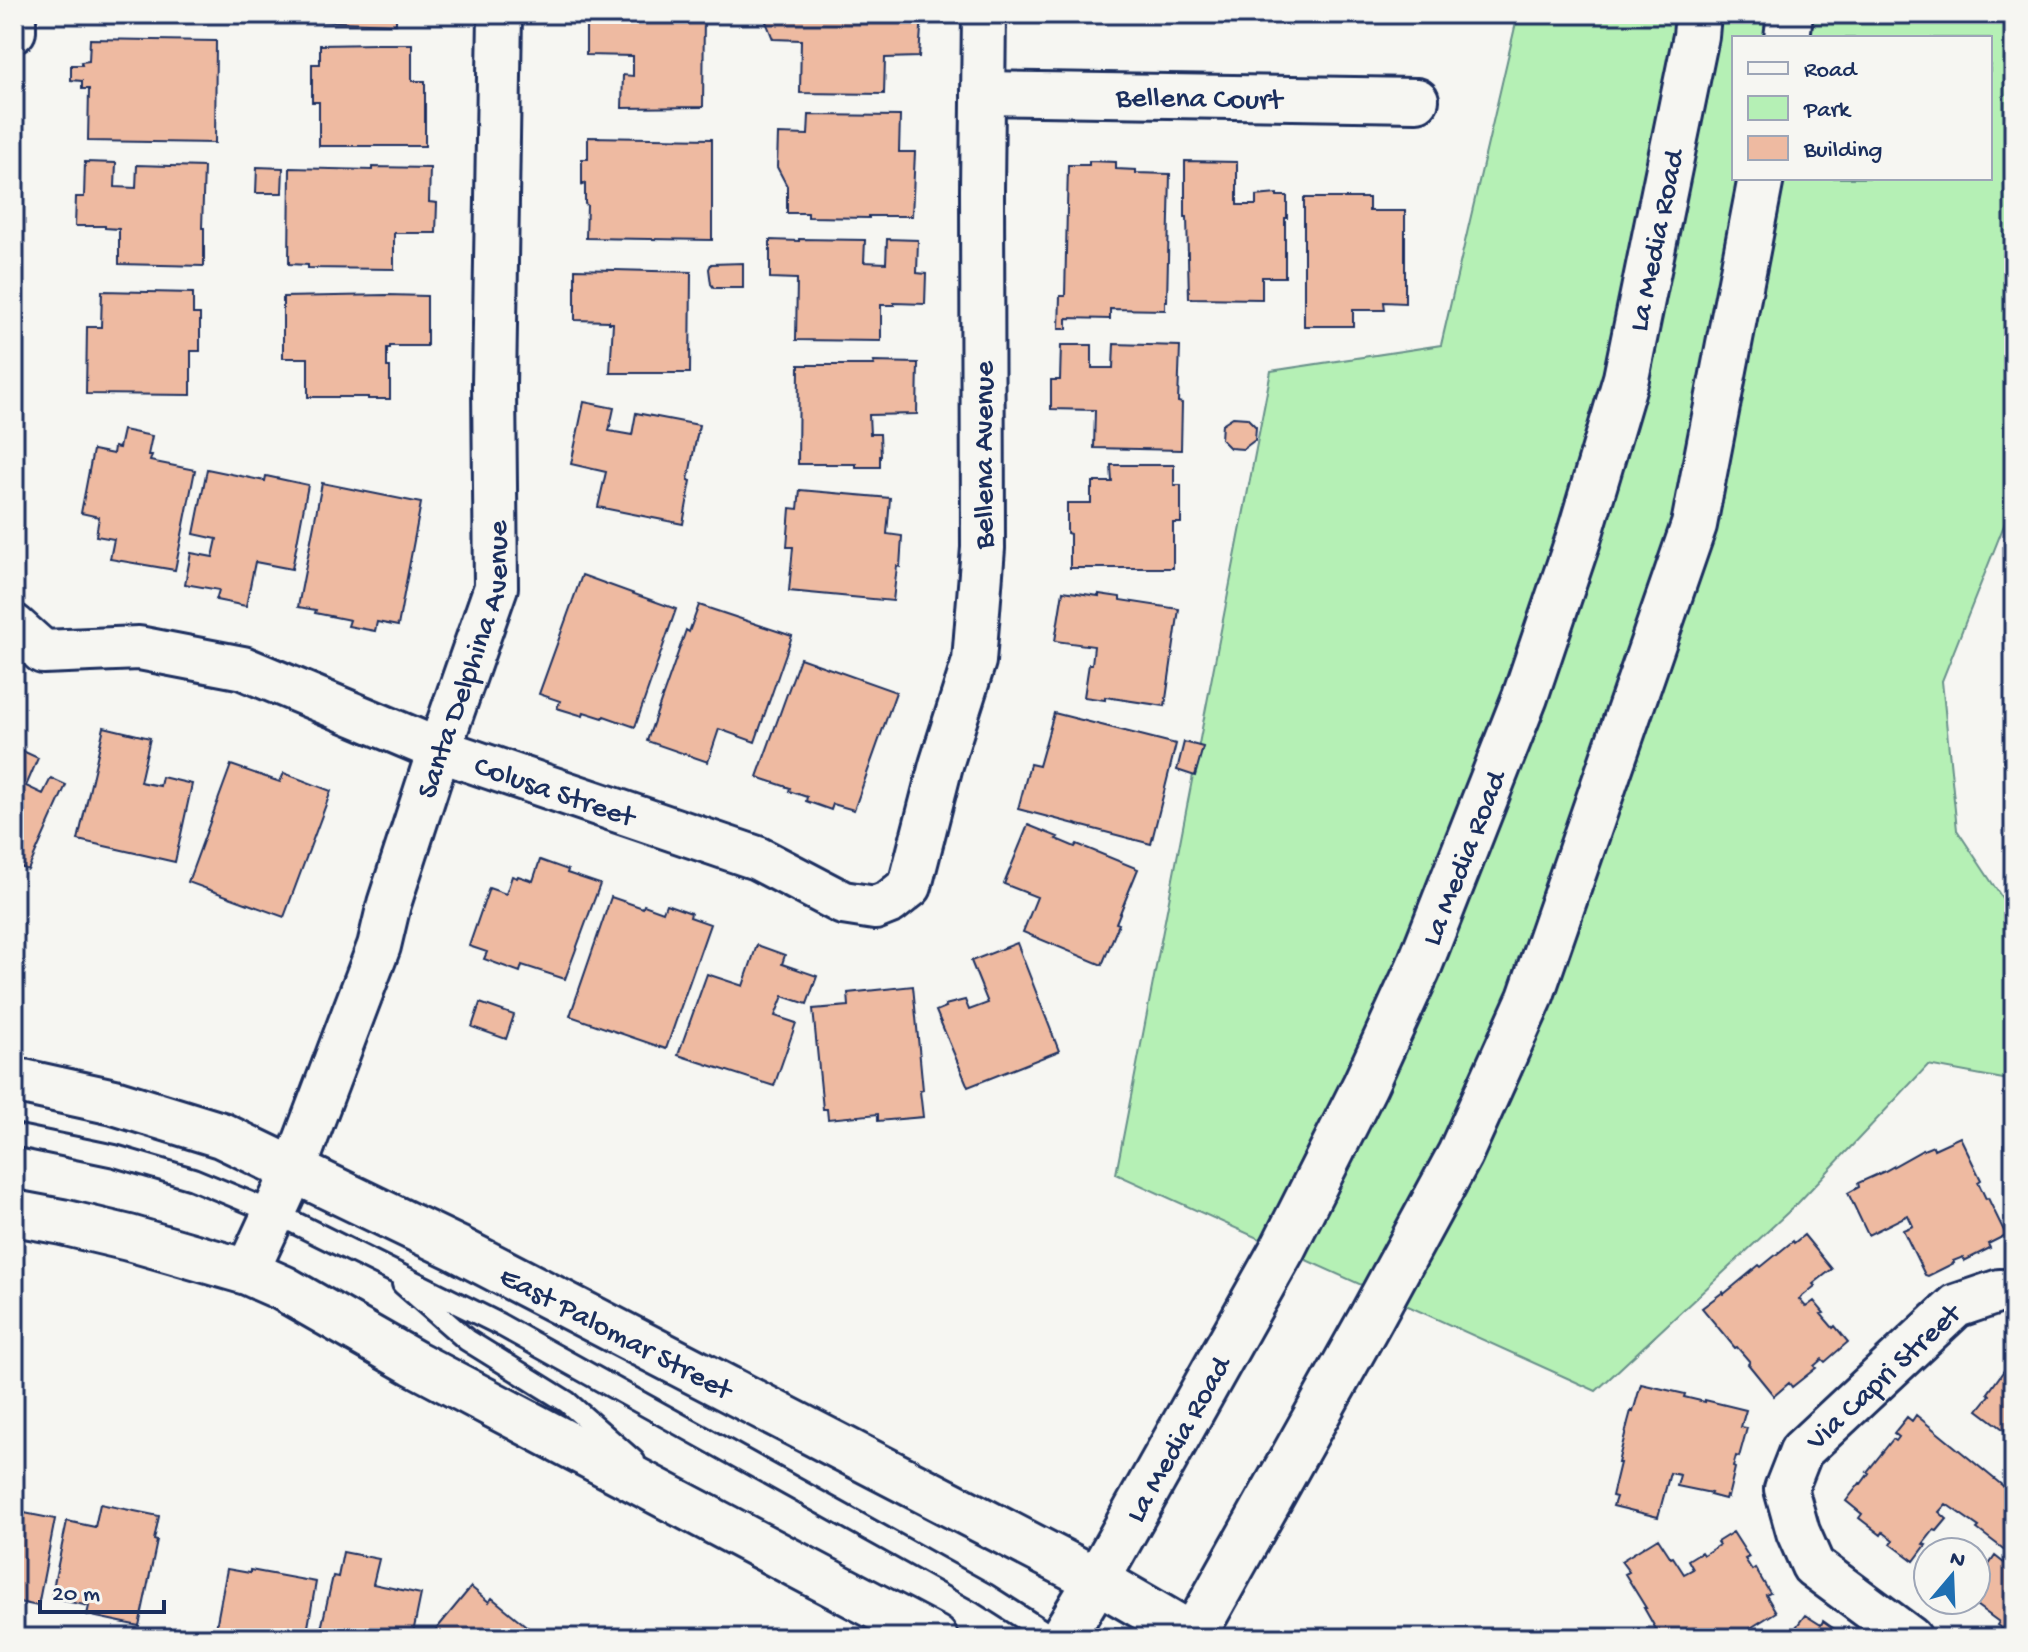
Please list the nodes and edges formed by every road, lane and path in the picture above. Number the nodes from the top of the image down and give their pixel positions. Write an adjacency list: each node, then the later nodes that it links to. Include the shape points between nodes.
1 (14, 14): 6 (street)
2 (500, 14): 12 (street, Santa Delphina Avenue, via 496,587)
3 (984, 14): 8 (street, Bellena Avenue)
4 (1698, 14): 23 (main road, La Media Road, via 1626,378 1525,697 1418,969 1365,1085 1283,1248)
5 (1790, 14): 7 (main road)
6 (14, 31)
7 (1787, 36)
8 (983, 93): 9 (street, Bellena Court); 13 (street, Bellena Avenue, via 983,548 974,661)
9 (1417, 100)
10 (1761, 180): 24 (main road, via 1694,525 1530,998 1460,1154)
11 (14, 626): 12 (street, Colusa Street, via 43,652 139,648 243,668)
12 (439, 750): 13 (street, Colusa Street, via 757,858 843,903 875,908); 16 (street, Santa Delphina Avenue, via 379,946)
13 (910, 886)
14 (14, 1080): 16 (main road, East Palomar Street, via 114,1102 221,1135)
15 (14, 1135): 18 (lane, via 193,1179)
16 (294, 1170): 18 (street, Santa Delphina Avenue); 23 (main road, East Palomar Street, via 456,1248)
17 (14, 1213): 20 (main road)
18 (275, 1213): 19 (lane); 20 (street, Santa Delphina Avenue)
19 (379, 1263): 22 (lane, via 467,1340 567,1402); 26 (lane, via 499,1324 985,1594)
20 (247, 1272): 22 (main road)
21 (2014, 1291): 28 (street, Via Capri Street, via 1956,1306 1801,1451 1786,1489 1813,1566)
22 (684, 1506): 25 (main road)
23 (1097, 1580): 24 (main road, East Palomar Street); 27 (main road, La Media Road)
24 (1194, 1637)
25 (935, 1638)
26 (1054, 1638)
27 (1062, 1638)
28 (1910, 1638)

